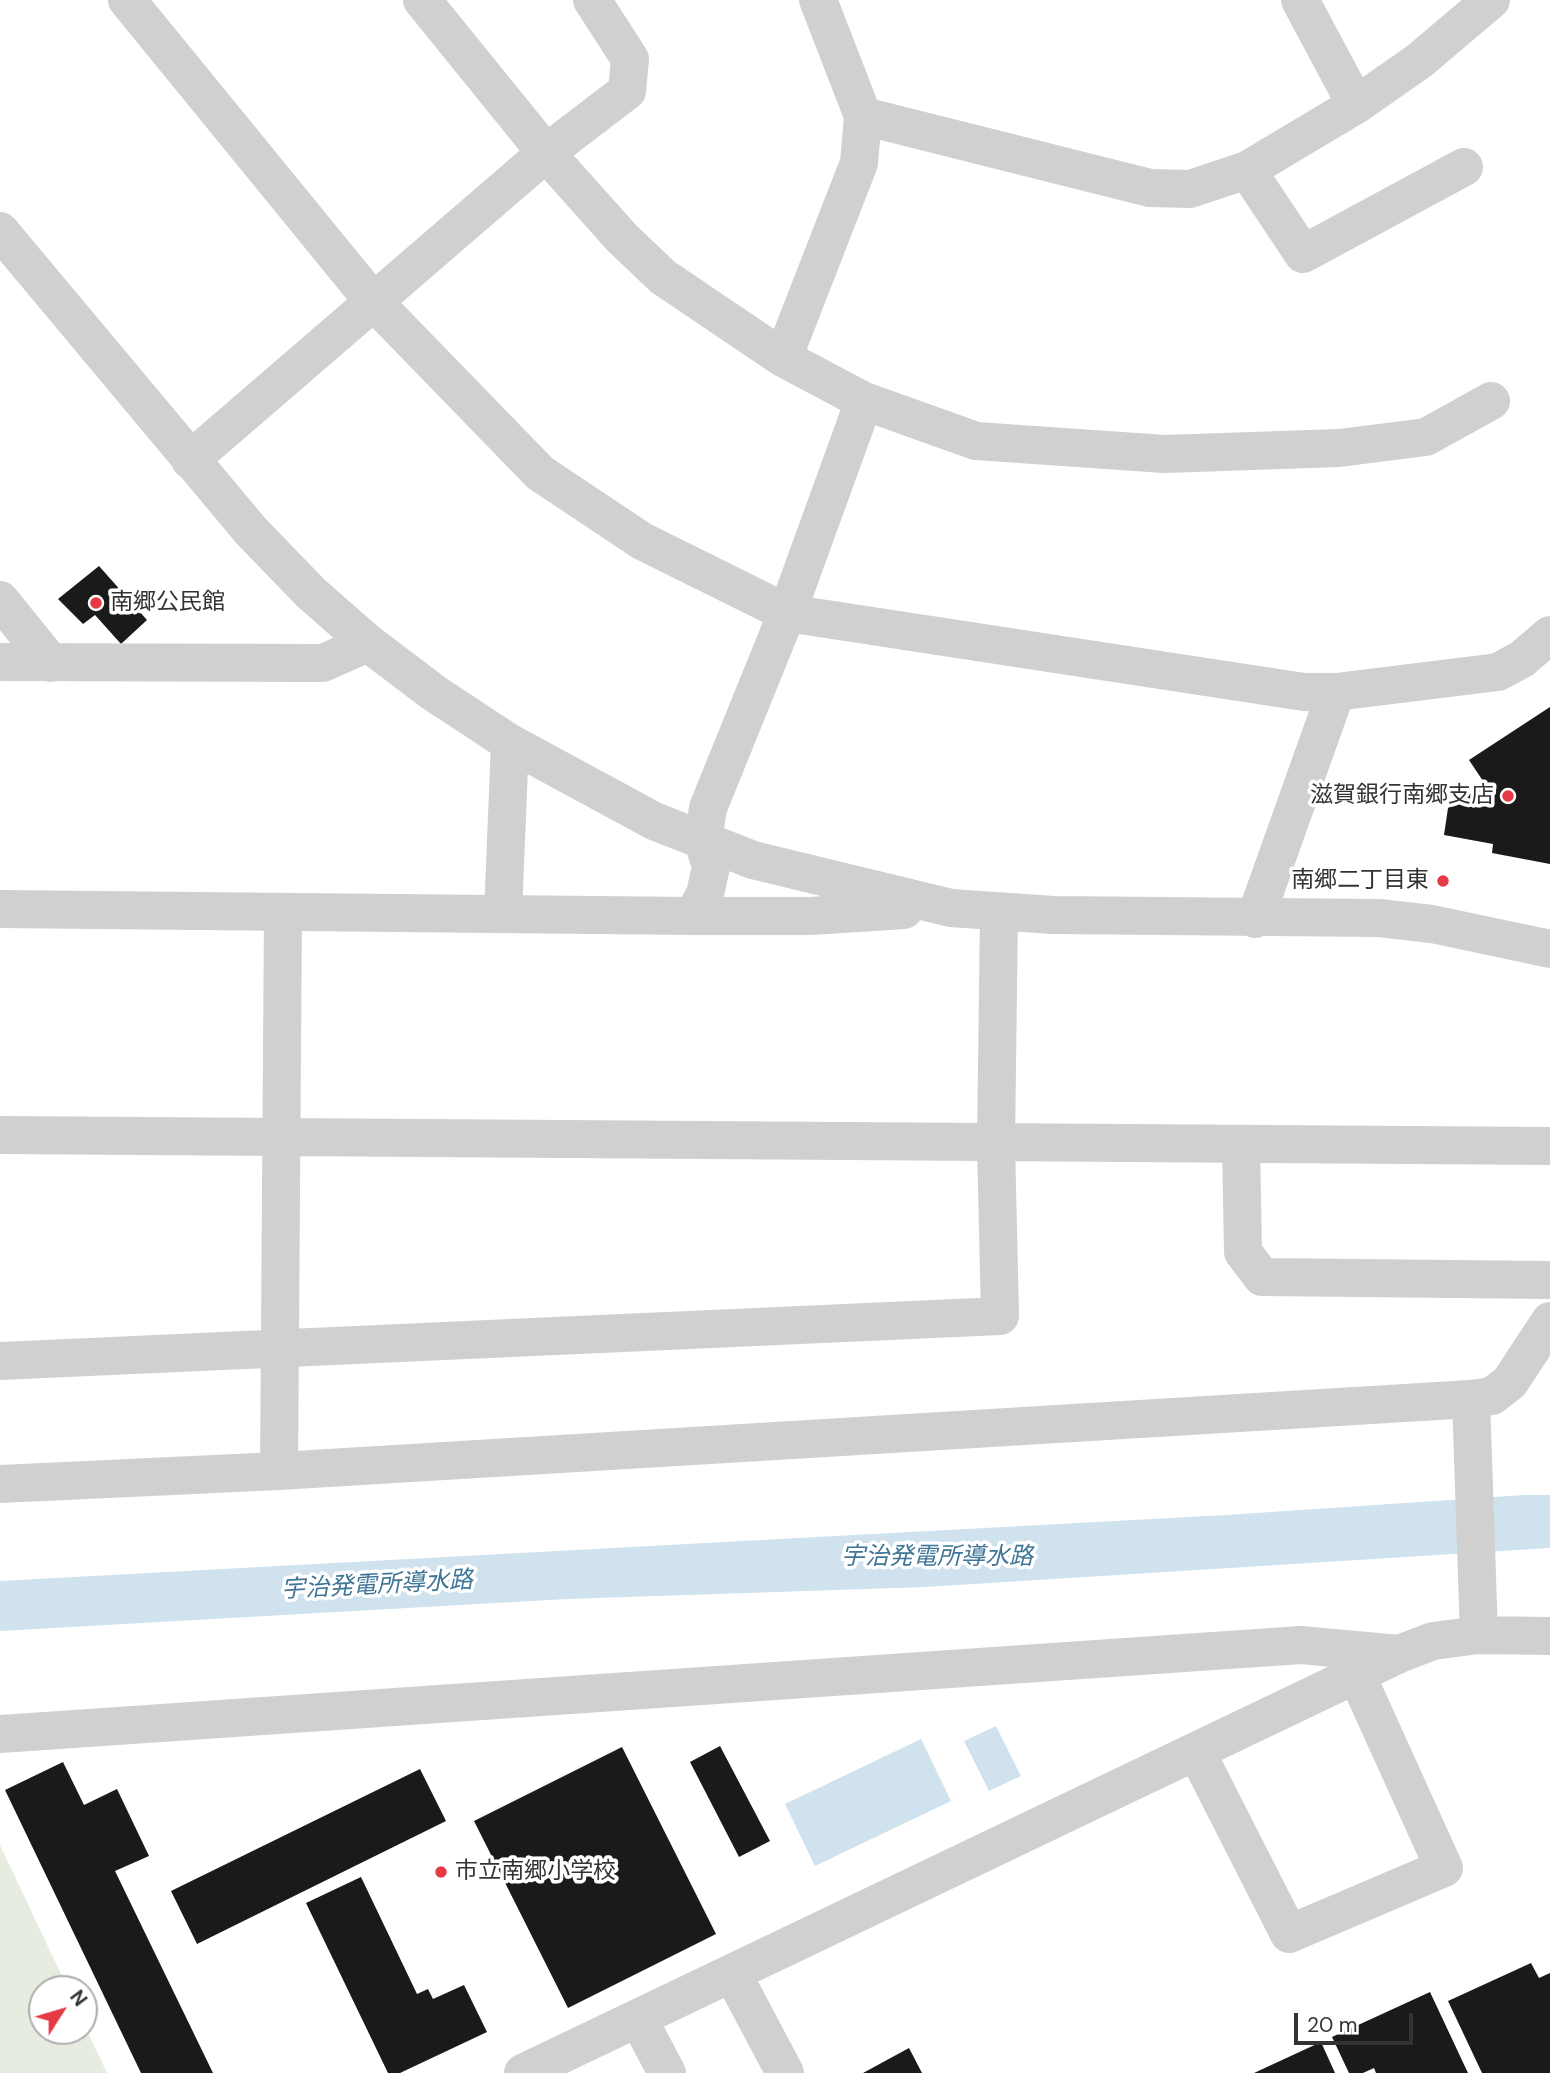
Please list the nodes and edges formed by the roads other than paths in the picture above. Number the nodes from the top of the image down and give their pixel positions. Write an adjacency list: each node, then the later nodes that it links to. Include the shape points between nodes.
1 (127, 0): 13 (street)
2 (422, 0): 9 (street)
3 (592, 0): 9 (street, via 631,59 627,91)
4 (818, 0): 8 (street)
5 (1300, 0): 7 (street)
6 (1491, 0): 7 (street, via 1419,61)
7 (1356, 105): 11 (street)
8 (863, 116): 11 (street, via 1150,188 1190,189); 14 (street, via 859,163)
9 (546, 153): 13 (street); 14 (street, via 663,277)
10 (1464, 167): 11 (street, via 1303,254)
11 (1247, 170)
12 (0, 231): 17 (street)
13 (372, 300): 17 (street); 19 (street, via 540,473 642,541)
14 (783, 358): 15 (street)
15 (864, 401): 16 (street, via 976,441 1165,454 1339,448 1426,437); 19 (street)
16 (1491, 401)
17 (190, 460): 21 (street, via 311,593)
18 (0, 600): 23 (street)
19 (787, 613): 24 (street, via 1304,692); 26 (street, via 708,808)
20 (1550, 635): 24 (street, via 1522,659 1498,671)
21 (368, 643): 23 (street, via 323,663); 25 (street)
22 (0, 662): 23 (street)
23 (51, 663)
24 (1336, 692): 33 (street)
25 (510, 743): 26 (street, via 598,793); 31 (street)
26 (703, 841): 27 (street, via 765,864); 32 (street, via 711,867 705,894)
27 (951, 908): 30 (street); 32 (street, via 811,916)
28 (0, 909): 29 (street)
29 (283, 912): 31 (street); 36 (street)
30 (999, 912): 33 (street); 37 (street)
31 (503, 914): 32 (street)
32 (693, 916)
33 (1255, 919): 34 (street, via 1379,918 1432,924)
34 (1550, 949)
35 (0, 1135): 36 (street)
36 (281, 1138): 37 (street); 42 (street)
37 (996, 1143): 38 (street); 42 (street, via 1000,1316)
38 (1241, 1144): 39 (street); 40 (street, via 1243,1252 1262,1277)
39 (1550, 1146)
40 (1550, 1280)
41 (1550, 1321): 44 (street, via 1510,1382 1492,1396)
42 (279, 1349): 43 (street); 45 (street)
43 (0, 1360)
44 (1471, 1399): 45 (street); 47 (street)
45 (279, 1471): 46 (street)
46 (0, 1484)
47 (1479, 1617): 48 (street); 49 (street)
48 (1550, 1636)
49 (1399, 1654): 50 (street); 51 (street, via 1301,1646)
50 (1357, 1676): 52 (street); 52 (street, via 1444,1868 1289,1934)
51 (0, 1734)
52 (1197, 1753): 53 (street)
53 (732, 1973): 54 (street); 57 (street)
54 (638, 2018): 55 (street); 56 (street)
55 (529, 2072)
56 (667, 2073)
57 (785, 2073)

